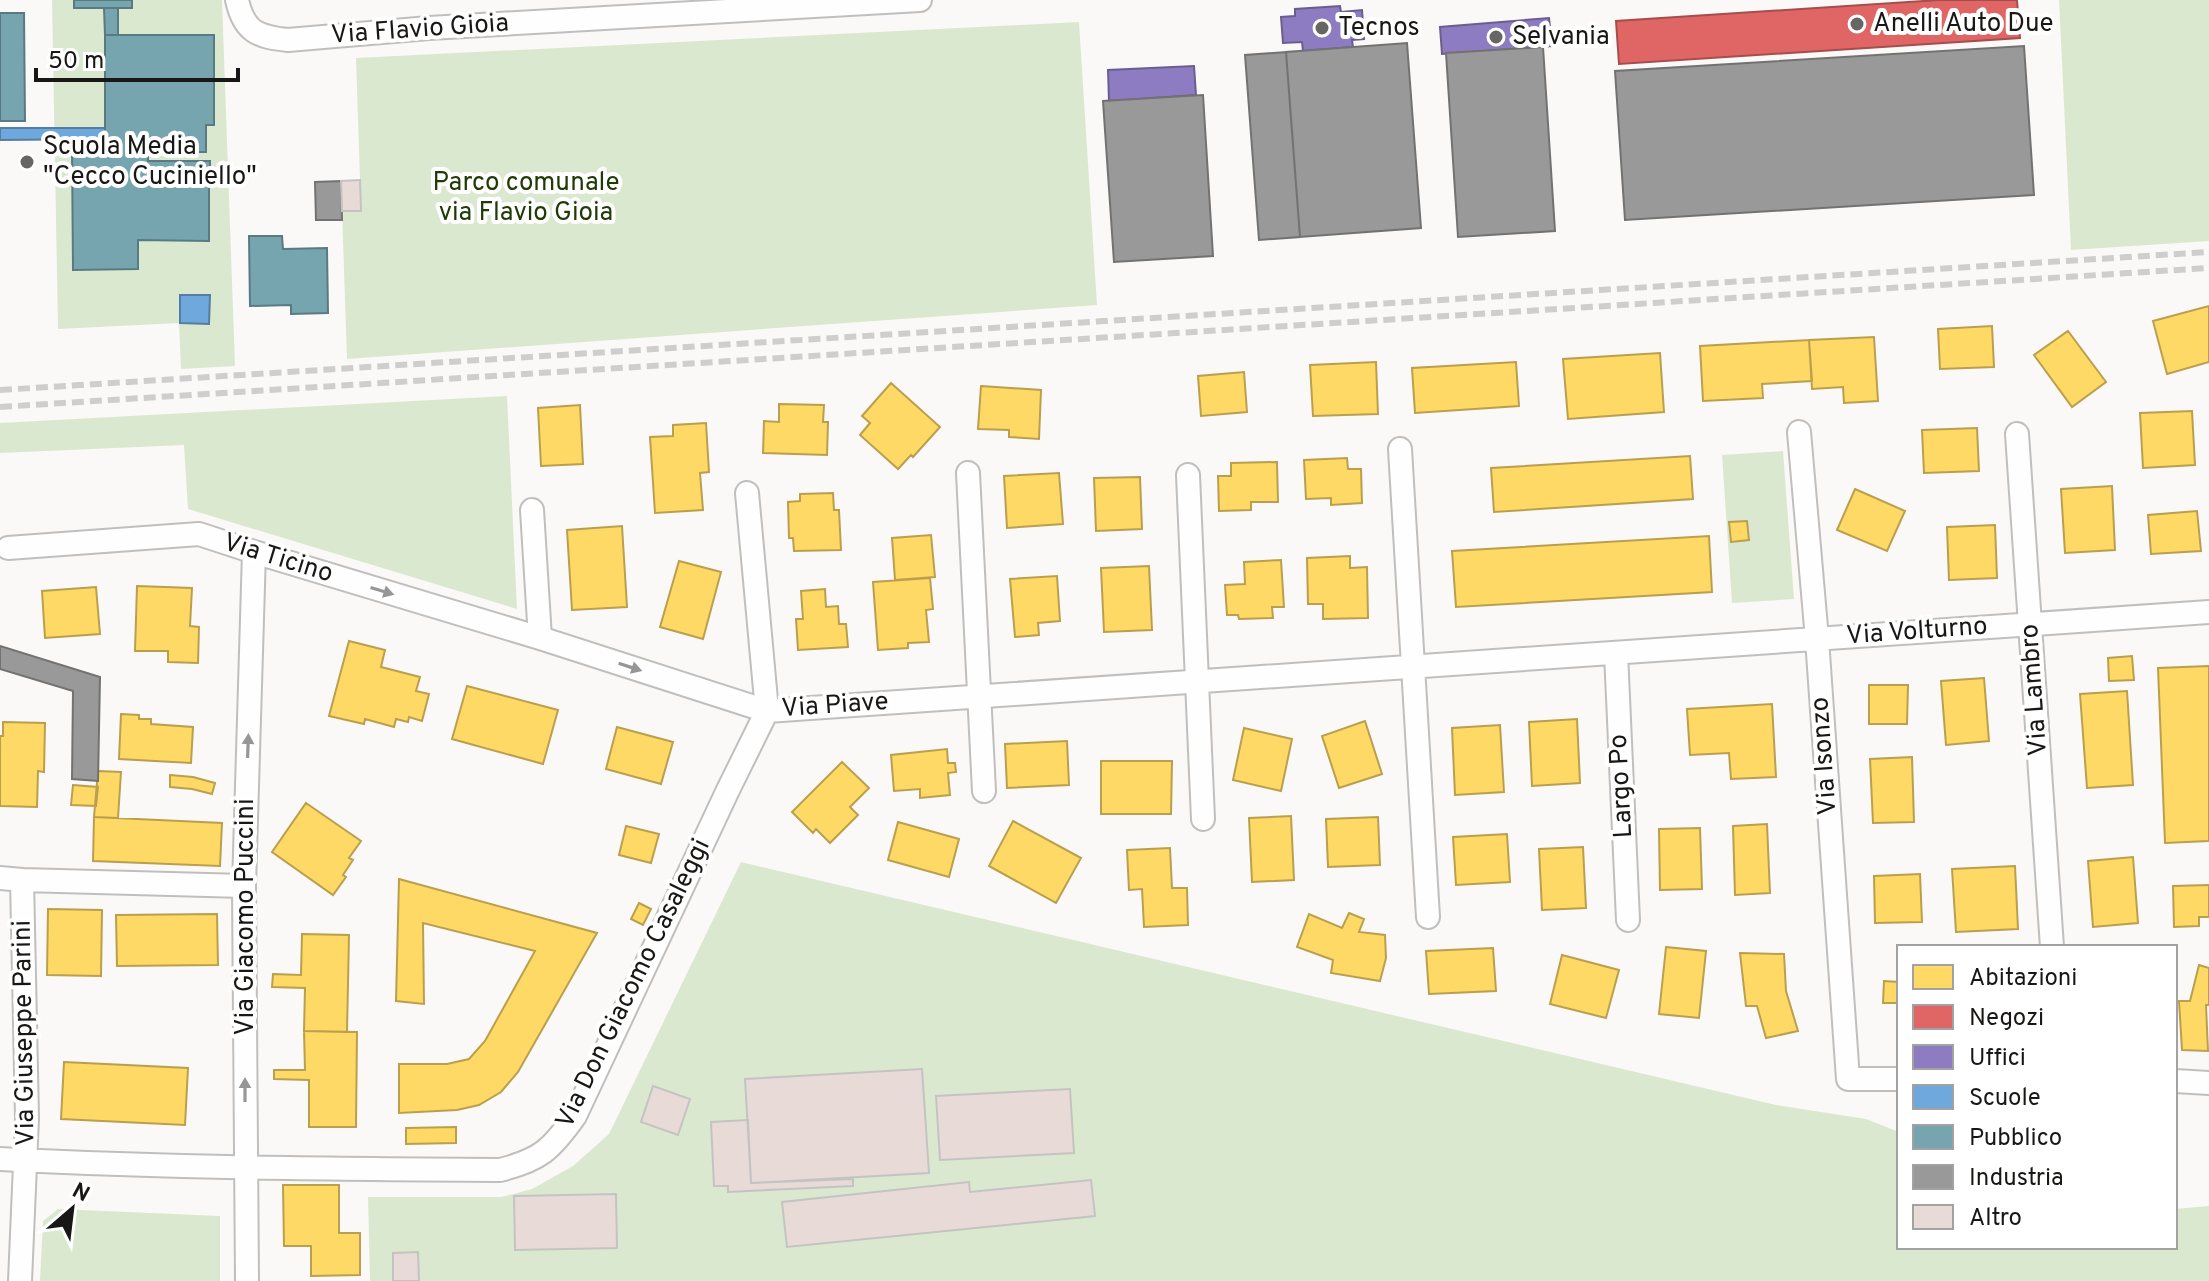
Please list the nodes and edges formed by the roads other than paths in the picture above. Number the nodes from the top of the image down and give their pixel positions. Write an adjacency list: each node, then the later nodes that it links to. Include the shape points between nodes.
1 (237, 0): 4 (street, Via Flavio Gioia, via 245,23 256,34 288,40 429,28)
2 (920, 0): 3 (street, Via Flavio Gioia)
3 (843, 2): 4 (street, Via Flavio Gioia)
4 (542, 11)
5 (1799, 432): 17 (street, Via Isonzo)
6 (2017, 434): 15 (street, Via Lambro)
7 (1400, 449): 19 (street)
8 (968, 473): 21 (street)
9 (1188, 475): 20 (street)
10 (747, 493): 22 (street, Via Piave)
11 (532, 510): 16 (street)
12 (8, 548): 13 (street, Via Ticino, via 199,534)
13 (254, 552): 16 (street, Via Ticino, one-way to 16); 26 (street, Via Giacomo Puccini, one-way to 13)
14 (2209, 612): 15 (street, Via Volturno)
15 (2030, 625): 17 (street, Via Volturno); 29 (street, Via Lambro)
16 (540, 638): 22 (street, Via Ticino, one-way to 22)
17 (1817, 639): 18 (street); 30 (street, Via Isonzo, via 1848,1079)
18 (1616, 653): 19 (street); 28 (street, Largo Po)
19 (1413, 667): 20 (street, Via Piave); 27 (street)
20 (1198, 681): 21 (street, Via Piave); 24 (street)
21 (978, 697): 22 (street, Via Piave); 23 (street)
22 (767, 711): 35 (street, Via Don Giacomo Casaleggi, via 575,1116 546,1152 500,1170)
23 (984, 791)
24 (1203, 819)
25 (11, 879): 26 (street, Via Giuseppe Parini); 34 (street, Via Giuseppe Parini)
26 (244, 886): 35 (street, Via Giacomo Puccini, one-way to 26)
27 (1428, 917)
28 (1628, 920)
29 (2052, 945)
30 (1897, 1079)
31 (2177, 1081): 32 (street)
32 (2209, 1083)
33 (0, 1159): 34 (street, Via Don Giacomo Casaleggi)
34 (26, 1161): 35 (street, Via Don Giacomo Casaleggi); 36 (street, Via Giuseppe Parini)
35 (245, 1168): 37 (street, Via Giacomo Puccini)
36 (20, 1281)
37 (247, 1281)

